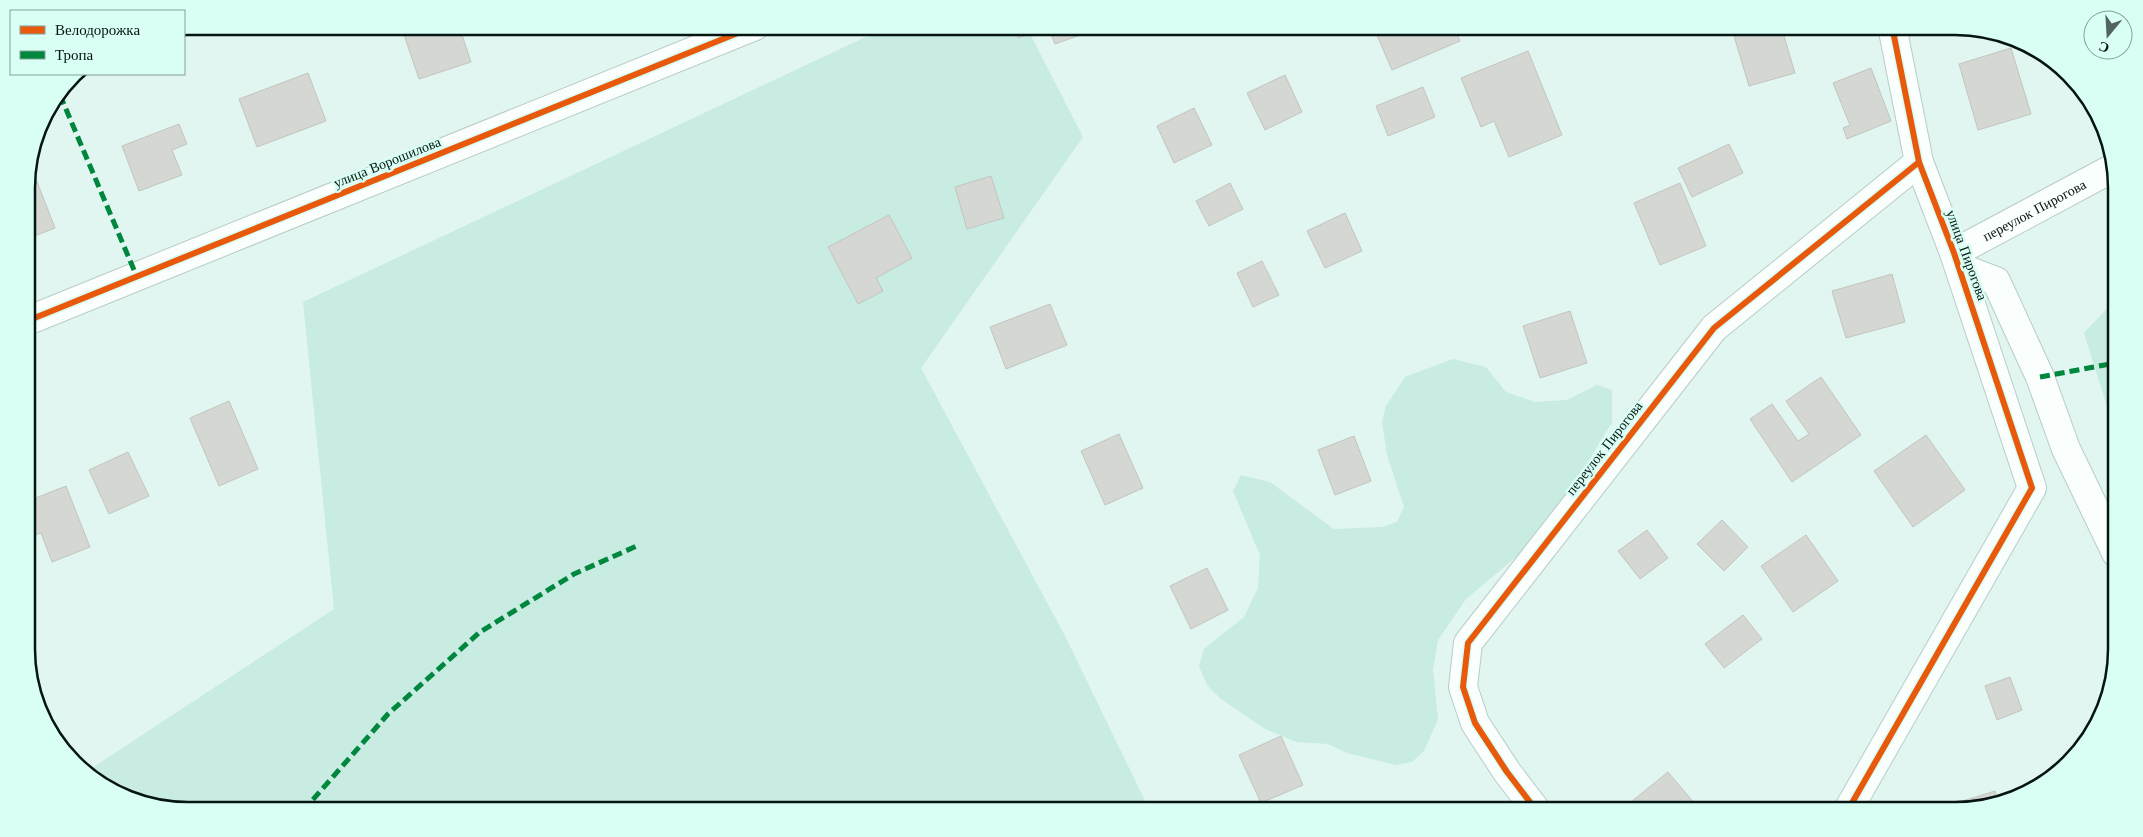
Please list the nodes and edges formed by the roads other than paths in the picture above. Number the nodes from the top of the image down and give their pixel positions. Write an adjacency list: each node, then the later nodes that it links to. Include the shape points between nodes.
1 (733, 35): 6 (street, улица Ворошилова)
2 (1894, 35): 3 (street, улица Пирогова)
3 (1919, 162): 5 (street, улица Пирогова); 8 (street, переулок Пирогова, via 1714,328 1468,643 1463,687 1475,723)
4 (2107, 172): 5 (street, переулок Пирогова)
5 (1957, 260): 7 (street, via 1996,281 2040,376 2066,449); 9 (street, улица Пирогова, via 2032,488)
6 (35, 319)
7 (2108, 536)
8 (1530, 802)
9 (1853, 802)

